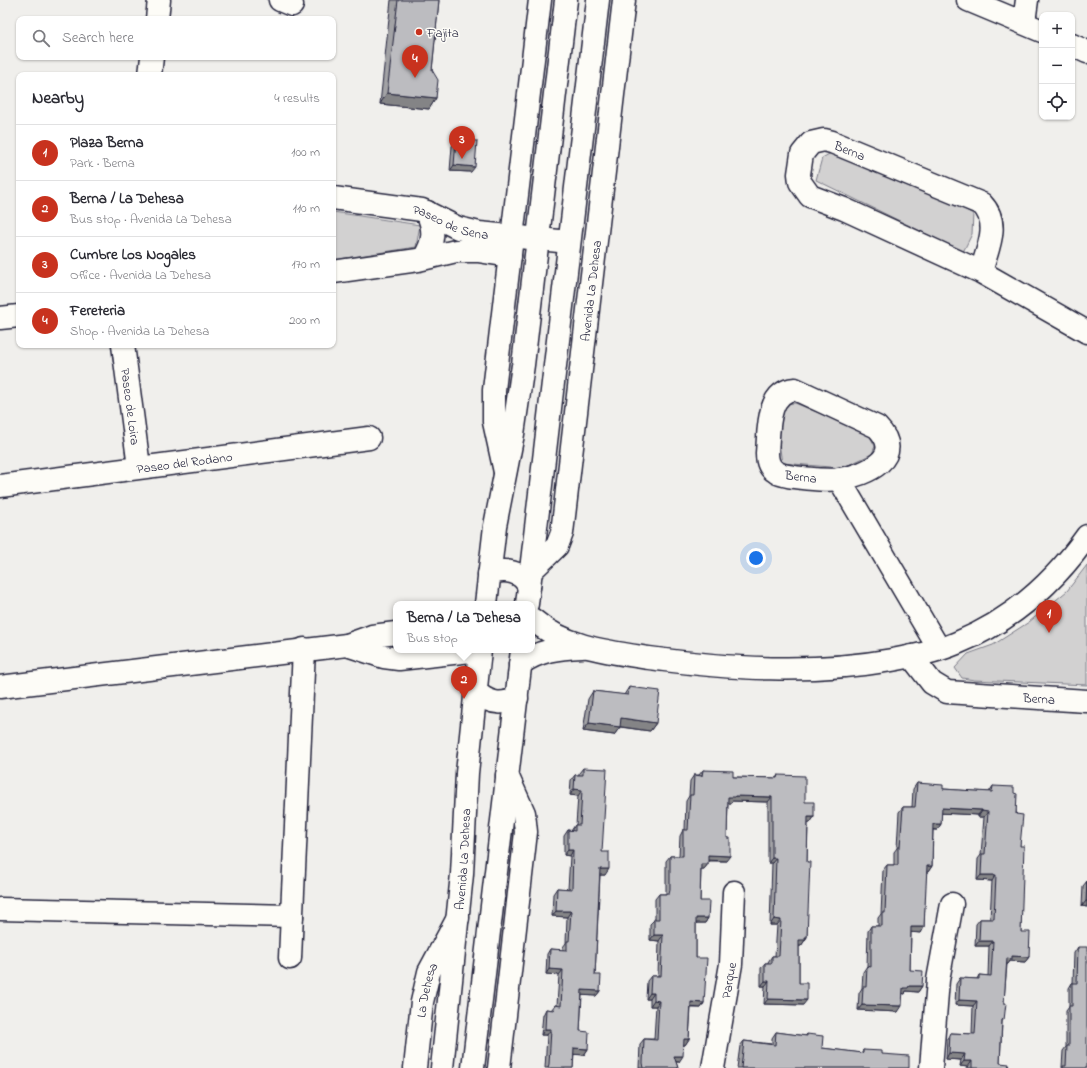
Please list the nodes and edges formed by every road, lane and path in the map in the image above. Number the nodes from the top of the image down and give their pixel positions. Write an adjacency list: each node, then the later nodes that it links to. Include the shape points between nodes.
1 (159, 0): 8 (street)
2 (540, 0): 18 (street)
3 (566, 0): 16 (street)
4 (598, 0): 17 (street, Avenida La Dehesa)
5 (624, 0): 33 (street, Avenida La Dehesa, via 562,533 557,546)
6 (968, 0): 9 (street)
7 (1027, 0): 9 (street)
8 (157, 16)
9 (1033, 26)
10 (1075, 46): 11 (street)
11 (1087, 52)
12 (152, 60): 13 (street)
13 (150, 72)
14 (336, 198): 15 (street, Paseo de Sena)
15 (427, 212): 18 (street, Paseo de Sena, via 467,231); 19 (street, via 433,237)
16 (538, 238): 17 (street, Paseo de Sena); 18 (street, Paseo de Sena); 28 (street, via 523,365)
17 (569, 242): 33 (street, Avenida La Dehesa)
18 (512, 246): 19 (street, Paseo de Sena); 28 (street, via 493,406 497,443)
19 (424, 258): 20 (street, Paseo de Sena)
20 (336, 272)
21 (980, 272): 21 (street, Berna, via 993,230 991,216 982,204 832,142 817,141 805,148 799,174 800,182 810,196); 24 (street, Berna)
22 (16, 316): 23 (street)
23 (0, 318)
24 (1087, 332)
25 (123, 348): 27 (street, Paseo de Loira)
26 (369, 438): 27 (street, Paseo del Rodano)
27 (139, 467): 30 (street, Paseo del Rodano)
28 (505, 472): 32 (street)
29 (839, 479): 29 (street, Berna, via 873,468 882,461 887,450 885,437 872,423 802,391 782,392 776,398 772,412 767,454 770,467 781,474); 40 (street)
30 (0, 486)
31 (1087, 536): 40 (street, via 1055,577 1016,610 978,634)
32 (489, 574): 33 (street, via 501,570 515,572 523,577); 34 (street)
33 (529, 587)
34 (486, 601)
35 (535, 621): 38 (street, via 547,630)
36 (393, 633): 37 (street, via 368,637)
37 (347, 645): 39 (street); 41 (street, via 399,659)
38 (589, 647): 43 (street, via 664,660 768,669 839,667); 44 (street, via 547,650 529,658)
39 (304, 649): 45 (street); 53 (street)
40 (939, 649): 43 (street)
41 (453, 653)
42 (480, 653): 46 (street, Avenida La Dehesa)
43 (911, 656): 48 (street, Berna, via 932,683 947,692)
44 (521, 657): 47 (street)
45 (0, 687)
46 (475, 691): 47 (street, via 490,701 499,703); 54 (street, Avenida La Dehesa, via 466,780)
47 (517, 698): 49 (street)
48 (1087, 701)
49 (507, 775): 58 (street); 59 (street, via 524,813 526,832)
50 (734, 892): 60 (street, Parque, via 731,964)
51 (952, 904): 61 (street, via 938,980)
52 (0, 909): 53 (street)
53 (292, 916): 55 (street)
54 (458, 918): 56 (street, La Dehesa, via 429,972 422,1002); 57 (street, Avenida La Dehesa)
55 (290, 958)
56 (415, 1068)
57 (442, 1068)
58 (473, 1068)
59 (499, 1068)
60 (713, 1068)
61 (931, 1068)

